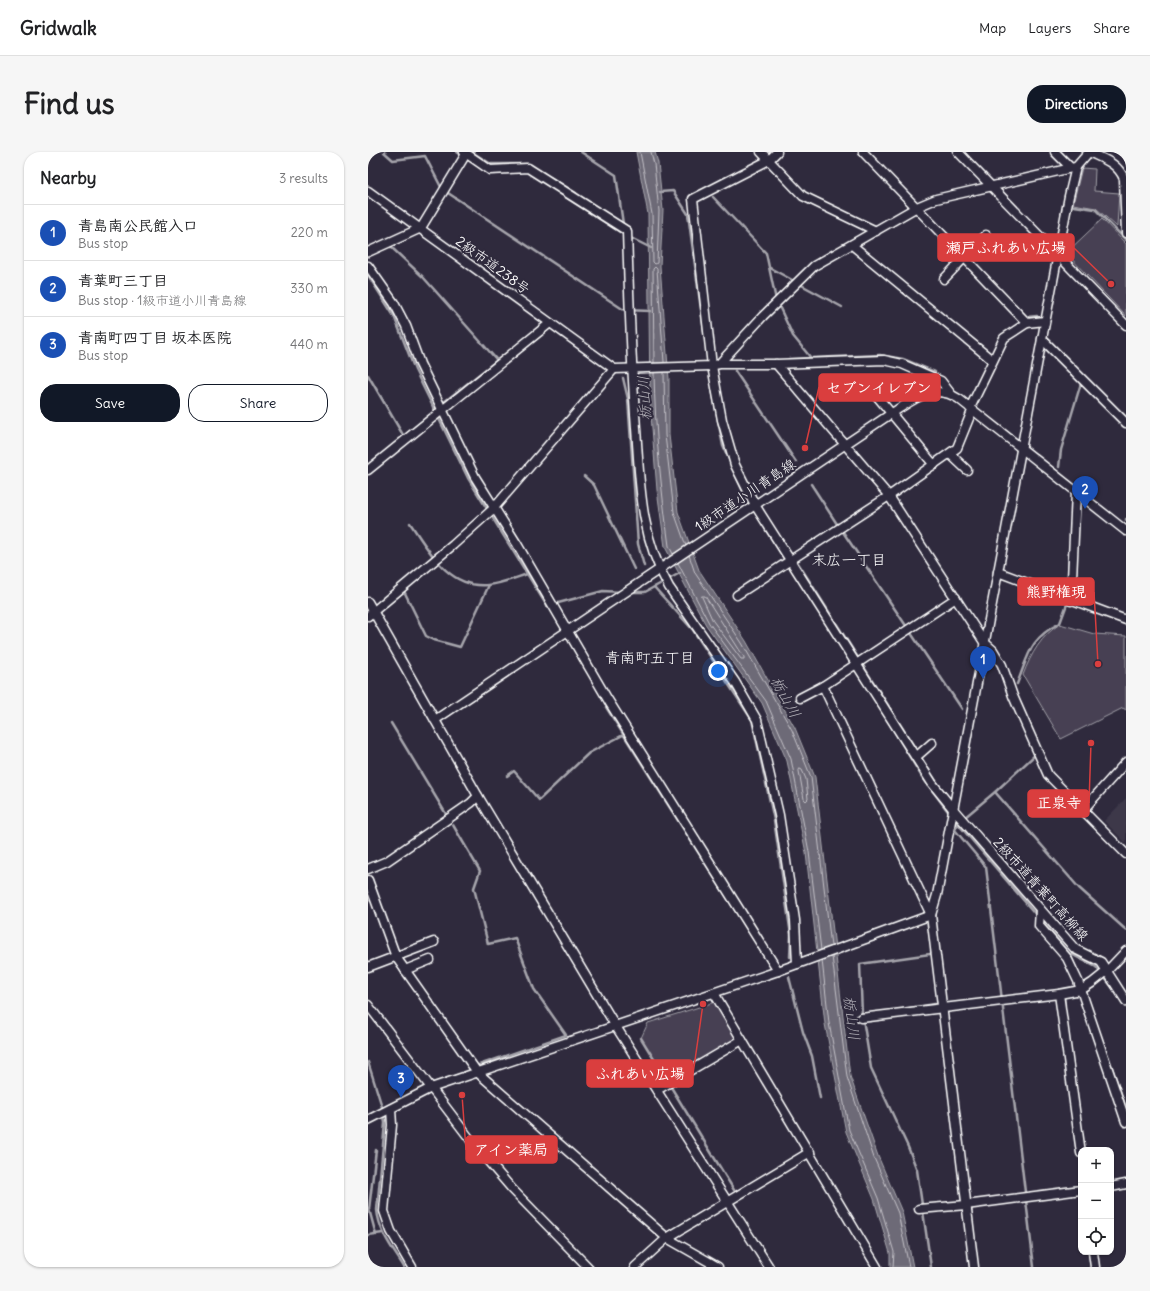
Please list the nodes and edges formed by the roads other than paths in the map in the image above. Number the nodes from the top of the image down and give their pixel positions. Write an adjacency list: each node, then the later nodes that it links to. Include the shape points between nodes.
1 (761, 152): 8 (street)
2 (777, 152): 8 (street)
3 (863, 152): 12 (street)
4 (958, 152): 10 (street)
5 (1055, 152): 9 (street)
6 (1089, 152): 9 (street); 15 (street, via 1117,166 1121,172 1124,179)
7 (465, 153): 13 (street); 32 (street, via 490,170 528,168 627,231)
8 (768, 160): 14 (street, via 803,196); 30 (street, 2級市道青葉町高柳線, via 693,199)
9 (1073, 168): 10 (street); 19 (street)
10 (991, 185): 12 (street); 19 (street)
11 (368, 191): 13 (street, 2級市道238号)
12 (921, 205): 14 (street); 20 (street)
13 (420, 228): 18 (street); 24 (street, 2級市道238号)
14 (876, 231): 17 (street)
15 (1126, 233)
16 (986, 235): 20 (street)
17 (852, 245): 28 (street); 30 (street, via 814,266)
18 (368, 252)
19 (1058, 254): 23 (street); 26 (street)
20 (966, 255): 22 (street); 25 (street)
21 (368, 266): 36 (street, via 394,303 406,326)
22 (944, 279)
23 (1046, 321): 25 (street); 27 (street)
24 (550, 323): 31 (street, 2級市道238号); 36 (street)
25 (1027, 323): 28 (street, via 1004,338)
26 (1126, 325)
27 (1042, 339): 38 (street); 40 (street)
28 (992, 360): 35 (street)
29 (776, 364): 30 (street); 34 (street, via 884,360 902,364 941,381); 39 (street)
30 (715, 365): 32 (street); 47 (street, 2級市道青葉町高柳線, via 728,445)
31 (614, 369): 32 (street); 48 (street)
32 (633, 369): 51 (street, via 641,502 647,532)
33 (870, 389): 37 (street)
34 (951, 394): 35 (street, 1級市道小川青島線); 37 (street, 1級市道小川青島線, via 936,390)
35 (971, 410): 40 (street, 1級市道小川青島線); 41 (street, via 957,448)
36 (441, 411): 43 (street); 48 (street, via 475,478)
37 (892, 413): 39 (street, 1級市道小川青島線); 42 (street)
38 (1126, 423)
39 (845, 444): 46 (street); 47 (street, 1級市道小川青島線)
40 (1021, 450): 45 (street, 1級市道小川青島線); 52 (street)
41 (950, 454): 42 (street); 44 (street)
42 (934, 465): 46 (street)
43 (368, 470)
44 (966, 470)
45 (1076, 492): 49 (street, 1級市道小川青島線); 55 (street)
46 (889, 496): 50 (street); 54 (street)
47 (755, 505): 50 (street, 2級市道青葉町高柳線); 51 (street, 1級市道小川青島線)
48 (494, 508): 57 (street); 59 (street)
49 (1126, 531)
50 (788, 563): 53 (street); 61 (street, 2級市道青葉町高柳線)
51 (662, 571): 59 (street, 1級市道小川青島線, via 636,585); 80 (street, via 669,587 735,682 757,720 779,815)
52 (998, 572): 55 (street); 60 (street)
53 (736, 596)
54 (956, 598): 60 (street); 61 (street)
55 (1071, 601): 58 (street)
56 (368, 602): 57 (street)
57 (371, 614): 64 (street)
58 (1126, 620)
59 (568, 631): 64 (street, 1級市道小川青島線); 83 (street, via 608,700)
60 (984, 642): 69 (street); 70 (street, via 993,650 1002,665 1048,775)
61 (857, 663): 62 (street); 66 (street, 2級市道青葉町高柳線)
62 (823, 686): 63 (street); 75 (street)
63 (800, 698)
64 (435, 720): 68 (street)
65 (932, 743): 66 (street)
66 (916, 757): 69 (street, 2級市道青葉町高柳線, via 932,783)
67 (1126, 762): 70 (street)
68 (478, 796): 72 (street, via 387,861); 92 (street)
69 (953, 809): 74 (street, 2級市道青葉町高柳線); 75 (street)
70 (1083, 810): 71 (street)
71 (1126, 854)
72 (368, 869)
73 (368, 880): 78 (street)
74 (1040, 909): 84 (street, 2級市道青葉町高柳線, via 1075,949 1101,962); 85 (street, via 1039,926 1067,958)
75 (931, 915): 80 (street); 90 (street)
76 (434, 942): 78 (street)
77 (1126, 951): 84 (street)
78 (393, 958): 81 (street); 82 (street)
79 (430, 960): 82 (street)
80 (800, 963): 83 (street)
81 (368, 967)
82 (405, 970): 94 (street)
83 (778, 971): 86 (street)
84 (1107, 971): 85 (street); 88 (street, 2級市道青葉町高柳線)
85 (1084, 988): 87 (street); 99 (street)
86 (714, 993): 92 (street); 93 (street)
87 (1059, 994): 90 (street); 100 (street)
88 (1126, 1001)
89 (368, 1004): 95 (street)
90 (942, 1008): 91 (street); 106 (street)
91 (861, 1018)
92 (616, 1025): 94 (street); 96 (street)
93 (742, 1040): 96 (street); 101 (street)
94 (477, 1072): 95 (street); 108 (street)
95 (431, 1088): 97 (street); 111 (street, via 512,1189)
96 (657, 1090): 105 (street)
97 (391, 1109): 98 (street); 110 (street, via 392,1125 384,1211 391,1231)
98 (368, 1120)
99 (1126, 1122)
100 (1080, 1147)
101 (810, 1152): 105 (street); 115 (street)
102 (1126, 1184): 103 (street)
103 (1114, 1186)
104 (1078, 1190): 106 (street)
105 (729, 1202): 108 (street); 114 (street)
106 (966, 1206): 107 (street); 116 (street)
107 (919, 1209)
108 (667, 1238): 112 (street); 113 (street)
109 (1093, 1255): 117 (street)
110 (412, 1267)
111 (587, 1267)
112 (635, 1267)
113 (718, 1267)
114 (769, 1267)
115 (877, 1267)
116 (974, 1267)
117 (1094, 1267)

